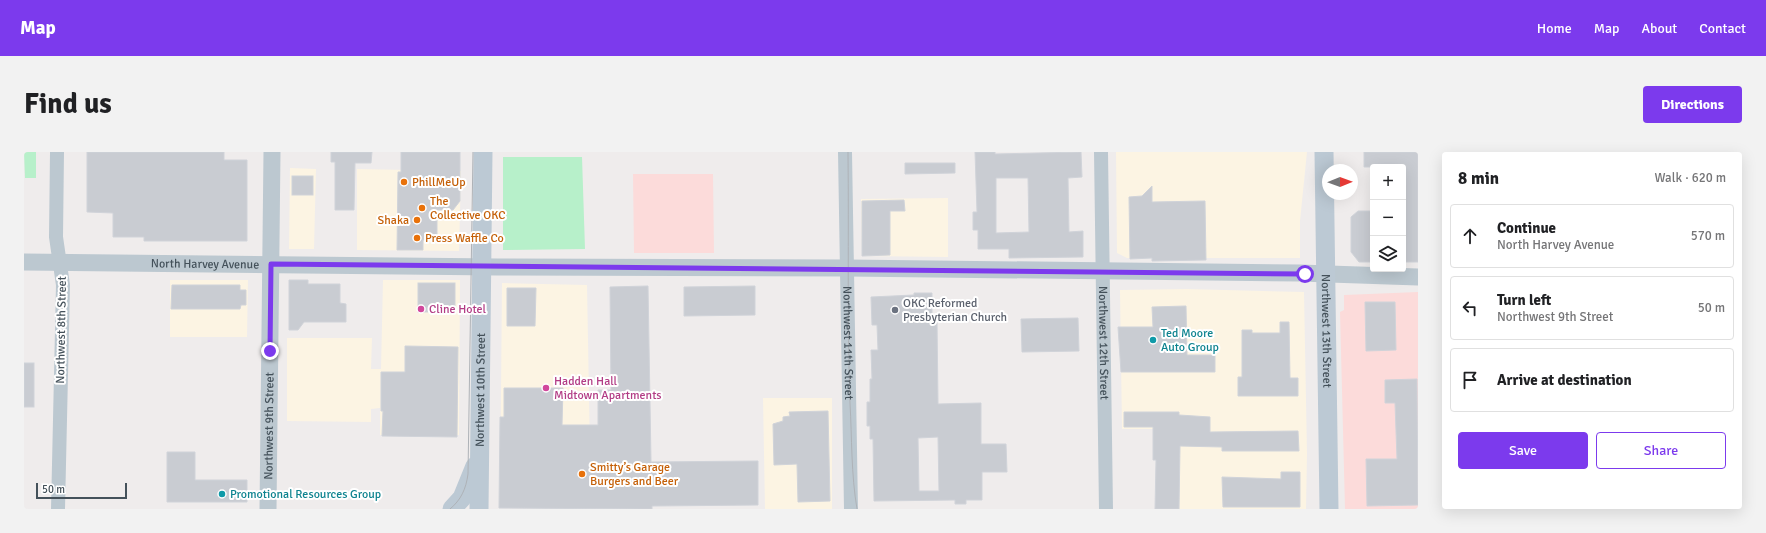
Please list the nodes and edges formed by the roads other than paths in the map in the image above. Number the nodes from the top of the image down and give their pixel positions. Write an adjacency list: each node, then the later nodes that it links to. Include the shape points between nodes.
1 (57, 152): 8 (street, Northwest 8th Street, via 56,238)
2 (272, 152): 9 (street, Northwest 9th Street)
3 (483, 152): 10 (main road, Northwest 10th Street)
4 (845, 152): 11 (street, Northwest 11th Street)
5 (1101, 152): 12 (street, Northwest 12th Street)
6 (1324, 152): 13 (main road, Northwest 13th Street)
7 (24, 262): 8 (street, North Harvey Avenue)
8 (60, 262): 9 (street, North Harvey Avenue); 16 (street, Northwest 8th Street, via 63,285)
9 (271, 264): 10 (street, North Harvey Avenue); 17 (street, Northwest 9th Street)
10 (482, 266): 11 (street, North Harvey Avenue); 15 (main road, Northwest 10th Street)
11 (847, 268): 12 (street, North Harvey Avenue); 20 (street, Northwest 11th Street)
12 (1103, 271): 13 (street, North Harvey Avenue); 21 (street, Northwest 12th Street)
13 (1326, 275): 14 (street, North Harvey Avenue); 22 (main road, Northwest 13th Street)
14 (1418, 277)
15 (480, 456): 18 (main road, via 462,498); 19 (main road, Northwest 10th Street)
16 (58, 509)
17 (268, 509)
18 (452, 509)
19 (479, 509)
20 (851, 509)
21 (1106, 509)
22 (1329, 509)

